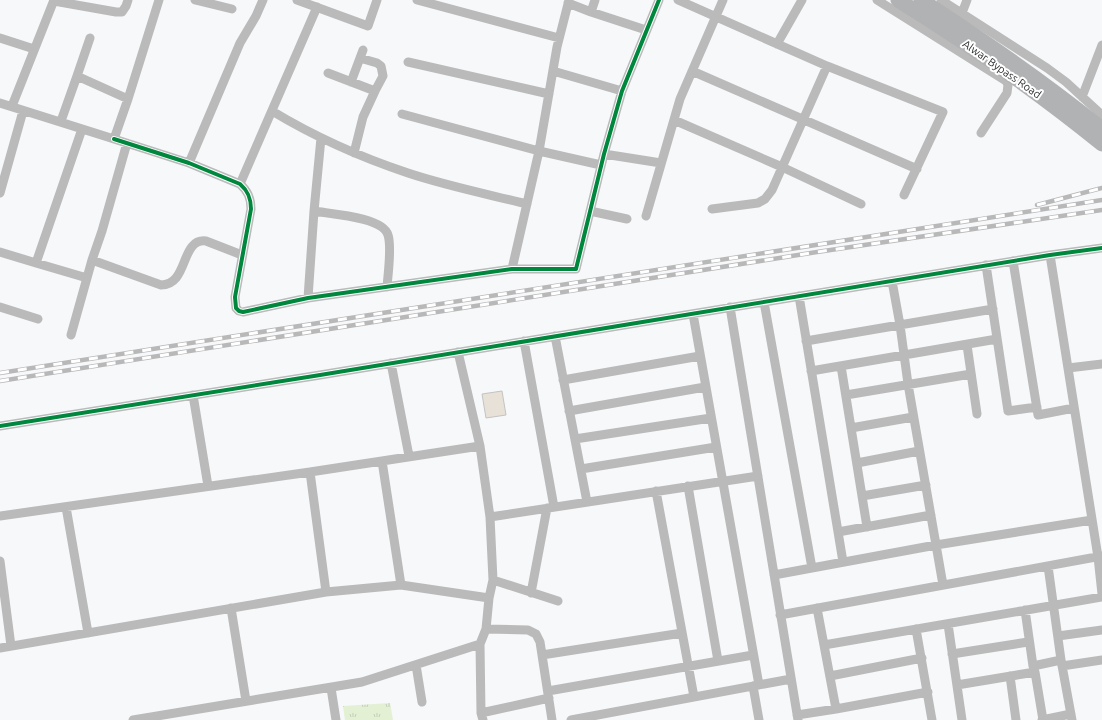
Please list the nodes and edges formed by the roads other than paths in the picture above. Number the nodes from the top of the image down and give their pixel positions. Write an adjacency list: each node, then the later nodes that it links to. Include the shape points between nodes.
1 (54, 0): 2 (street, via 122,12); 32 (street)
2 (128, 0)
3 (159, 0): 44 (street)
4 (195, 0): 21 (street)
5 (263, 0): 64 (street, via 240,43)
6 (297, 0): 22 (street)
7 (327, 0): 22 (street)
8 (377, 0): 22 (street, via 368,26)
9 (417, 0): 29 (street)
10 (595, 0): 23 (street)
11 (659, 0): 26 (street)
12 (678, 0): 25 (street)
13 (723, 0): 25 (street)
14 (802, 0): 30 (street)
15 (877, 0): 56 (street, via 1006,81 1007,93)
16 (898, 0): 60 (main road, Alwar Bypass Road, via 1025,84)
17 (921, 0): 55 (main road, via 982,40)
18 (941, 0): 24 (street)
19 (967, 0): 24 (street)
20 (568, 1): 23 (street); 29 (street)
21 (232, 8)
22 (320, 8): 48 (street)
23 (591, 12): 26 (street)
24 (962, 13): 43 (street, via 1047,68)
25 (716, 16): 30 (street); 36 (street)
26 (646, 30): 41 (street)
27 (0, 38): 32 (street)
28 (90, 38): 38 (street)
29 (559, 38): 35 (street)
30 (777, 44): 34 (street)
31 (1102, 45): 43 (street)
32 (34, 49): 46 (street)
33 (408, 62): 42 (street)
34 (827, 66): 52 (street); 68 (street, via 943,112)
35 (553, 71): 41 (street); 42 (street)
36 (692, 71): 51 (street); 52 (street)
37 (328, 73): 39 (street)
38 (77, 76): 44 (street); 53 (street)
39 (352, 82): 40 (street); 40 (street, via 361,54 381,66 383,76)
40 (375, 91): 62 (street, via 363,117)
41 (622, 91): 63 (street)
42 (549, 94): 61 (street)
43 (1082, 97): 50 (street)
44 (128, 99): 57 (street)
45 (0, 103): 46 (street)
46 (12, 106): 47 (street)
47 (23, 111): 53 (street); 70 (street)
48 (272, 111): 58 (street); 69 (street)
49 (402, 114): 61 (street)
50 (1102, 115)
51 (674, 120): 65 (street); 67 (street)
52 (804, 120): 67 (street); 68 (street)
53 (61, 121): 54 (street)
54 (82, 129): 57 (street); 85 (street)
55 (1102, 129)
56 (981, 134)
57 (114, 138): 59 (street)
58 (321, 138): 62 (street); 75 (street)
59 (127, 143): 64 (street); 83 (street)
60 (1102, 144)
61 (539, 151): 66 (street); 72 (street)
62 (354, 153): 72 (street, via 417,176)
63 (604, 154): 65 (street); 66 (street)
64 (189, 162): 69 (street)
65 (661, 163): 77 (street)
66 (601, 165): 76 (street)
67 (782, 167): 73 (street); 74 (street, via 765,199 758,203)
68 (917, 169): 71 (street)
69 (240, 184): 81 (street, via 246,189 251,202)
70 (0, 193)
71 (904, 195)
72 (527, 204): 87 (street)
73 (861, 204)
74 (712, 209)
75 (314, 210): 90 (street, via 369,221 387,232); 92 (street)
76 (590, 211): 78 (street); 87 (street, via 576,269)
77 (646, 216)
78 (627, 219)
79 (1102, 248): 82 (street)
80 (0, 252): 85 (street)
81 (242, 255): 83 (street, via 200,241 190,249 177,277 167,285); 92 (street, via 235,297 236,308 239,311)
82 (1050, 255): 84 (street); 112 (street)
83 (92, 260): 88 (street)
84 (1013, 261): 86 (street); 120 (street)
85 (36, 263): 88 (street)
86 (986, 265): 89 (street); 96 (street)
87 (512, 269): 90 (street)
88 (87, 278): 100 (street)
89 (892, 281): 91 (street); 99 (street)
90 (387, 287): 92 (street)
91 (798, 296): 93 (street); 104 (street)
92 (308, 298)
93 (764, 302): 95 (street); 158 (street)
94 (0, 307): 98 (street)
95 (730, 307): 97 (street); 137 (street)
96 (993, 309): 99 (street); 102 (street)
97 (692, 314): 101 (street); 108 (street)
98 (38, 319)
99 (900, 325): 104 (street); 107 (street)
100 (71, 336)
101 (555, 336): 103 (street); 115 (street)
102 (997, 339): 105 (street); 120 (street, via 1008,411)
103 (524, 341): 106 (street); 146 (street)
104 (806, 341): 113 (street)
105 (967, 345): 107 (street); 114 (street)
106 (458, 352): 109 (street); 129 (street)
107 (904, 355): 111 (street); 116 (street)
108 (700, 356): 115 (street); 117 (street)
109 (391, 363): 118 (street); 132 (street)
110 (1102, 364): 112 (street)
111 (841, 366): 113 (street); 119 (street)
112 (1068, 368): 121 (street)
113 (811, 371): 152 (street)
114 (970, 374): 116 (street); 123 (street)
115 (563, 380): 122 (street)
116 (908, 384): 119 (street); 124 (street)
117 (706, 387): 122 (street); 125 (street)
118 (193, 395): 126 (street); 140 (street)
119 (846, 395): 127 (street)
120 (1037, 407): 121 (street, via 1038,414)
121 (1074, 408): 150 (street)
122 (569, 411): 128 (street)
123 (977, 414)
124 (913, 416): 127 (street); 131 (street)
125 (711, 418): 128 (street); 130 (street)
126 (0, 426)
127 (851, 428): 134 (street)
128 (575, 438): 135 (street)
129 (480, 446): 132 (street); 149 (street)
130 (716, 446): 135 (street); 138 (street)
131 (919, 451): 134 (street); 139 (street)
132 (409, 456): 133 (street)
133 (382, 461): 136 (street); 161 (street)
134 (857, 463): 143 (street)
135 (581, 469): 144 (street)
136 (310, 472): 140 (street); 163 (street)
137 (758, 476): 138 (street); 159 (street)
138 (722, 482): 141 (street); 187 (street)
139 (926, 485): 143 (street); 147 (street)
140 (208, 486): 145 (street)
141 (688, 486): 142 (street); 191 (street)
142 (656, 491): 144 (street); 179 (street)
143 (862, 496): 151 (street)
144 (587, 502): 146 (street)
145 (66, 507): 148 (street); 178 (street)
146 (551, 508): 149 (street); 164 (street)
147 (931, 515): 151 (street); 153 (street)
148 (0, 516)
149 (490, 517): 160 (street)
150 (1092, 520): 153 (street); 154 (street)
151 (867, 527): 152 (street)
152 (838, 532): 156 (street)
153 (936, 545): 156 (street); 162 (street)
154 (1100, 557): 157 (street); 165 (street)
155 (0, 561): 184 (street)
156 (843, 562): 158 (street)
157 (1048, 566): 162 (street); 169 (street)
158 (812, 568): 159 (street)
159 (774, 575): 173 (street)
160 (493, 580): 164 (street); 166 (street)
161 (401, 585): 163 (street); 166 (street)
162 (943, 585): 171 (street)
163 (326, 592): 170 (street)
164 (531, 593): 168 (street)
165 (1102, 594)
166 (489, 598): 175 (street)
167 (1102, 598): 169 (street)
168 (558, 600)
169 (1054, 606): 172 (street); 180 (street)
170 (231, 608): 178 (street); 204 (street)
171 (816, 608): 173 (street); 183 (street)
172 (1024, 610): 174 (street); 181 (street)
173 (780, 615): 197 (street)
174 (948, 624): 176 (street); 186 (street)
175 (486, 629): 182 (street); 188 (street, via 528,630 536,634)
176 (916, 629): 183 (street); 189 (street)
177 (1102, 630): 180 (street)
178 (88, 633): 184 (street)
179 (682, 633): 188 (street); 194 (street)
180 (1058, 636): 192 (street)
181 (1028, 642): 186 (street); 192 (street, via 1033,666)
182 (480, 644): 193 (street); 207 (street)
183 (824, 644): 195 (street)
184 (11, 646): 185 (street)
185 (0, 648)
186 (952, 654): 199 (street)
187 (753, 655): 191 (street); 198 (street)
188 (542, 656): 202 (street)
189 (922, 658): 195 (street); 201 (street)
190 (1102, 660): 192 (street)
191 (718, 661): 194 (street)
192 (1062, 663): 209 (street)
193 (416, 665): 200 (street, via 362,682); 205 (street)
194 (688, 666): 202 (street); 203 (street)
195 (830, 676): 206 (street)
196 (1010, 676): 199 (street); 219 (street); 220 (street, via 1035,672)
197 (791, 679): 198 (street); 208 (street)
198 (756, 685): 203 (street); 216 (street)
199 (957, 685): 218 (street)
200 (331, 688): 204 (street); 213 (street)
201 (928, 692): 206 (street); 217 (street)
202 (548, 695): 207 (street); 214 (street)
203 (694, 697): 211 (street)
204 (246, 701): 210 (street)
205 (422, 702)
206 (836, 709): 208 (street)
207 (482, 716)
208 (797, 717)
209 (1072, 717): 220 (street)
210 (149, 719): 212 (street)
211 (585, 719): 215 (street)
212 (133, 720)
213 (336, 720)
214 (552, 720)
215 (571, 720)
216 (759, 720)
217 (932, 720)
218 (962, 720)
219 (1016, 720)
220 (1043, 720)

